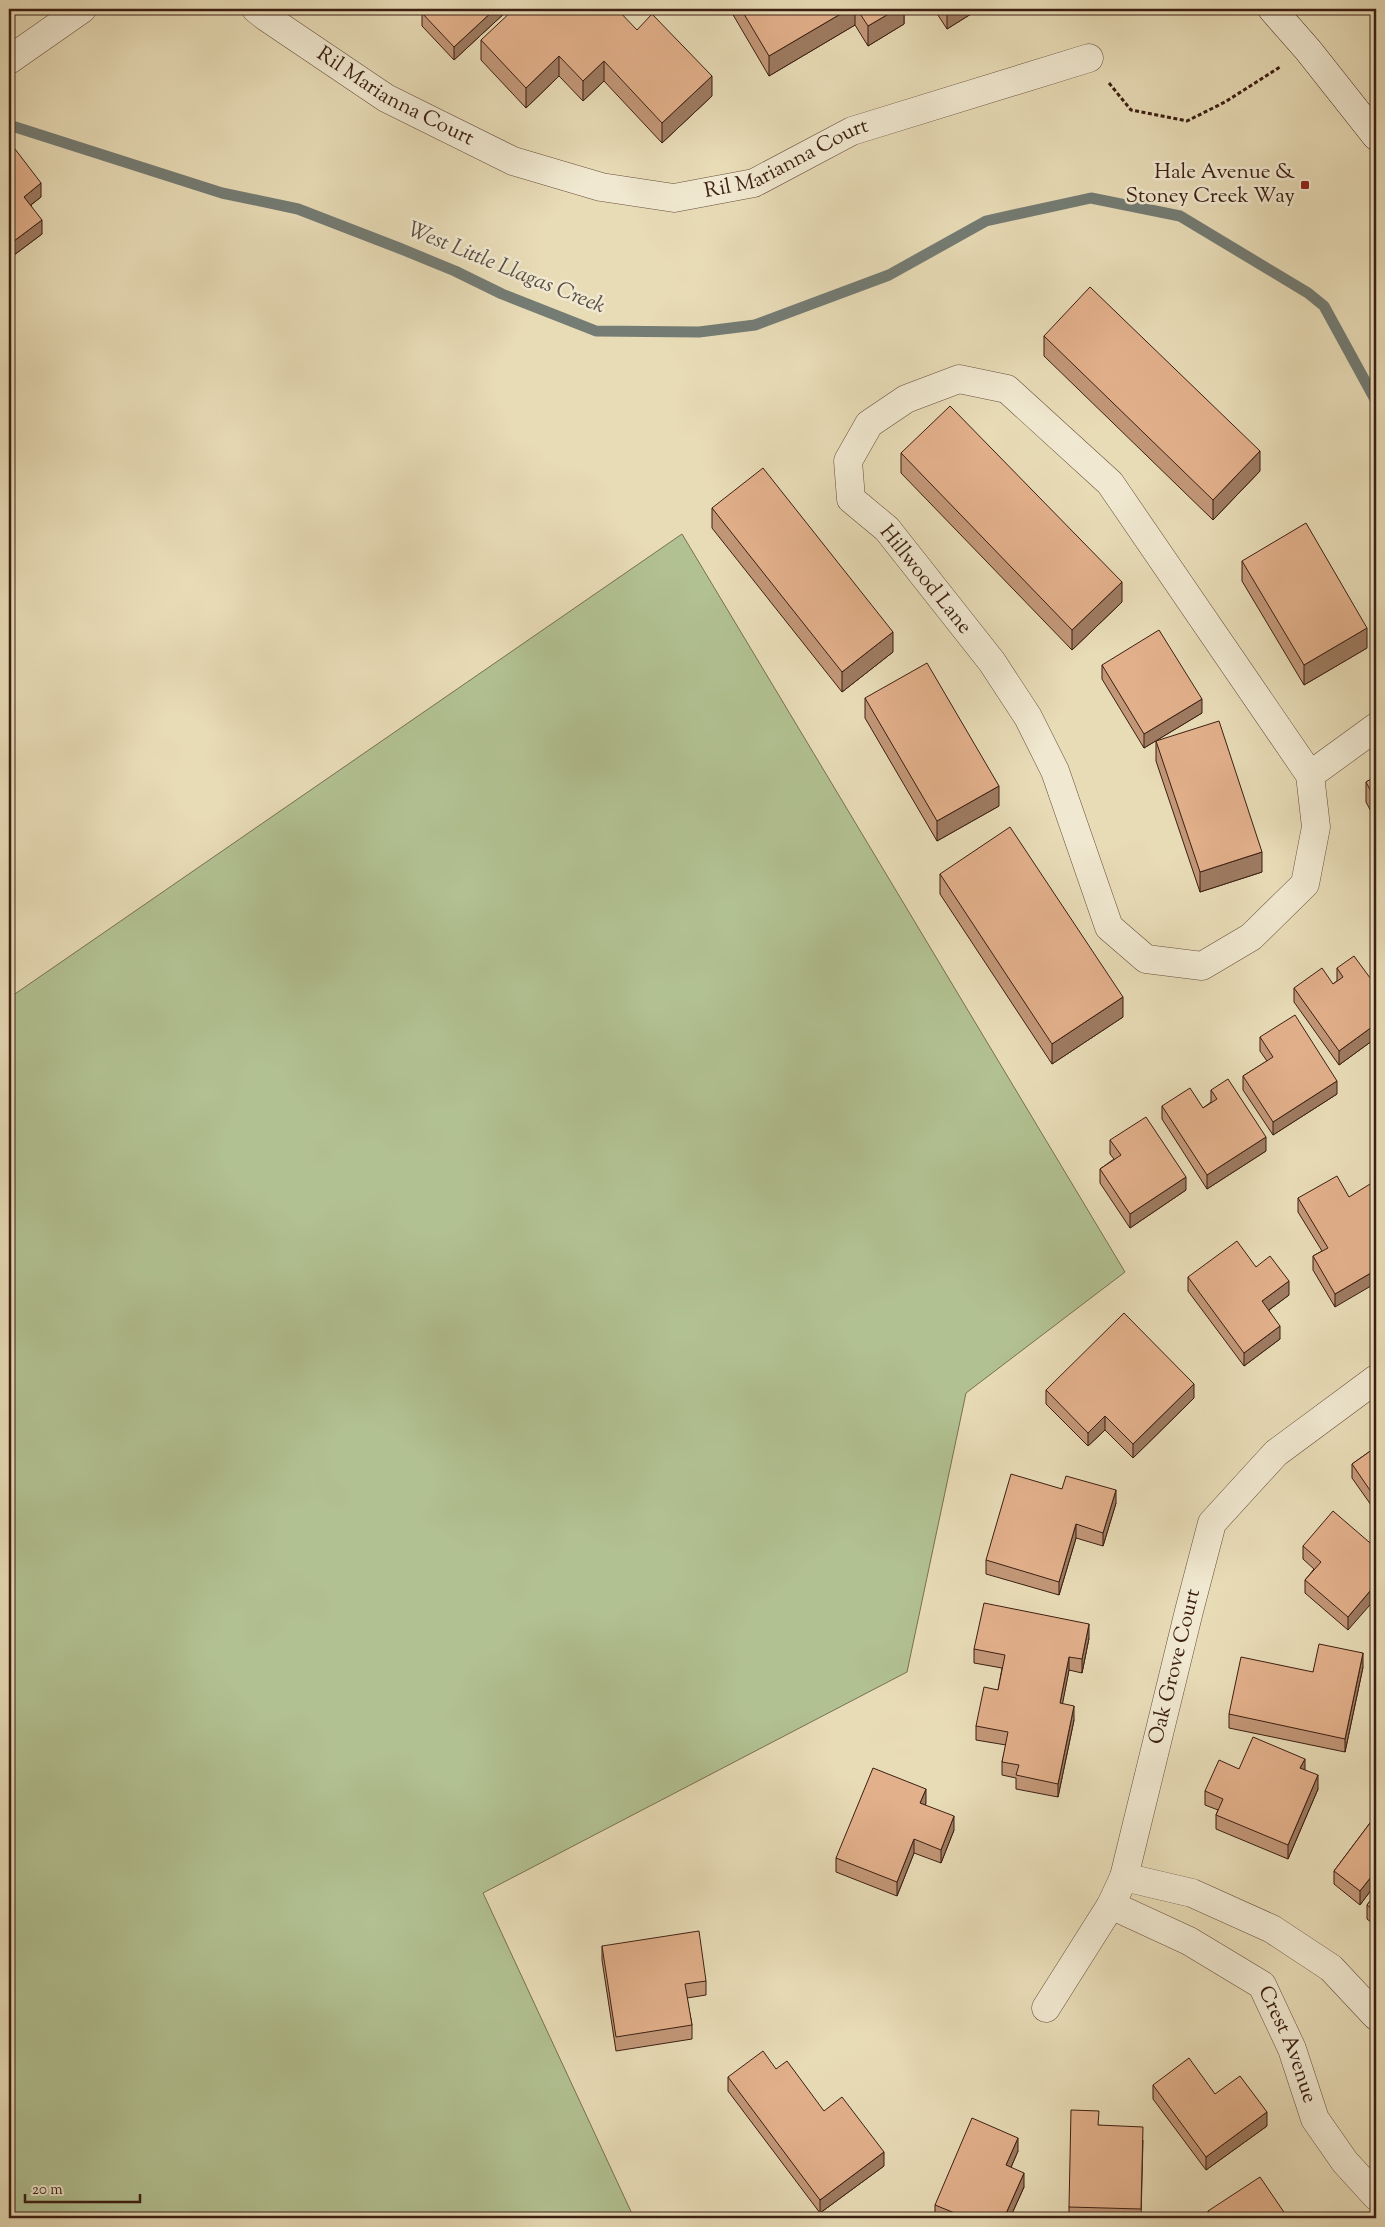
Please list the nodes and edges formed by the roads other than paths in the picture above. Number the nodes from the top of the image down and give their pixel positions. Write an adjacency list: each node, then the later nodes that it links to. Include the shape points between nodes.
1 (82, 9): 5 (street)
2 (256, 9): 4 (street, Ril Marianna Court, via 386,98 513,161 600,187 674,198 754,183 852,131)
3 (1272, 9): 6 (street)
4 (1089, 58)
5 (9, 60)
6 (1376, 136)
7 (1376, 728): 8 (street)
8 (1310, 775): 8 (street, Hillwood Lane, via 1316,827 1305,884 1251,937 1202,966 1146,959 1109,927 1055,771 1028,717 992,662 887,529 851,499 848,461 869,424 906,399 960,379 1007,389 1110,483)
9 (1376, 1380): 10 (street, Oak Grove Court, via 1276,1453 1212,1523)
10 (1124, 1877): 11 (street, Oak Grove Court); 13 (street, via 1192,1893 1272,1929 1331,1968)
11 (1111, 1905): 12 (street, Oak Grove Court); 14 (street, Crest Avenue, via 1188,1941 1262,1984 1292,2049 1315,2119 1345,2162)
12 (1046, 2008)
13 (1376, 2016)
14 (1376, 2196)

